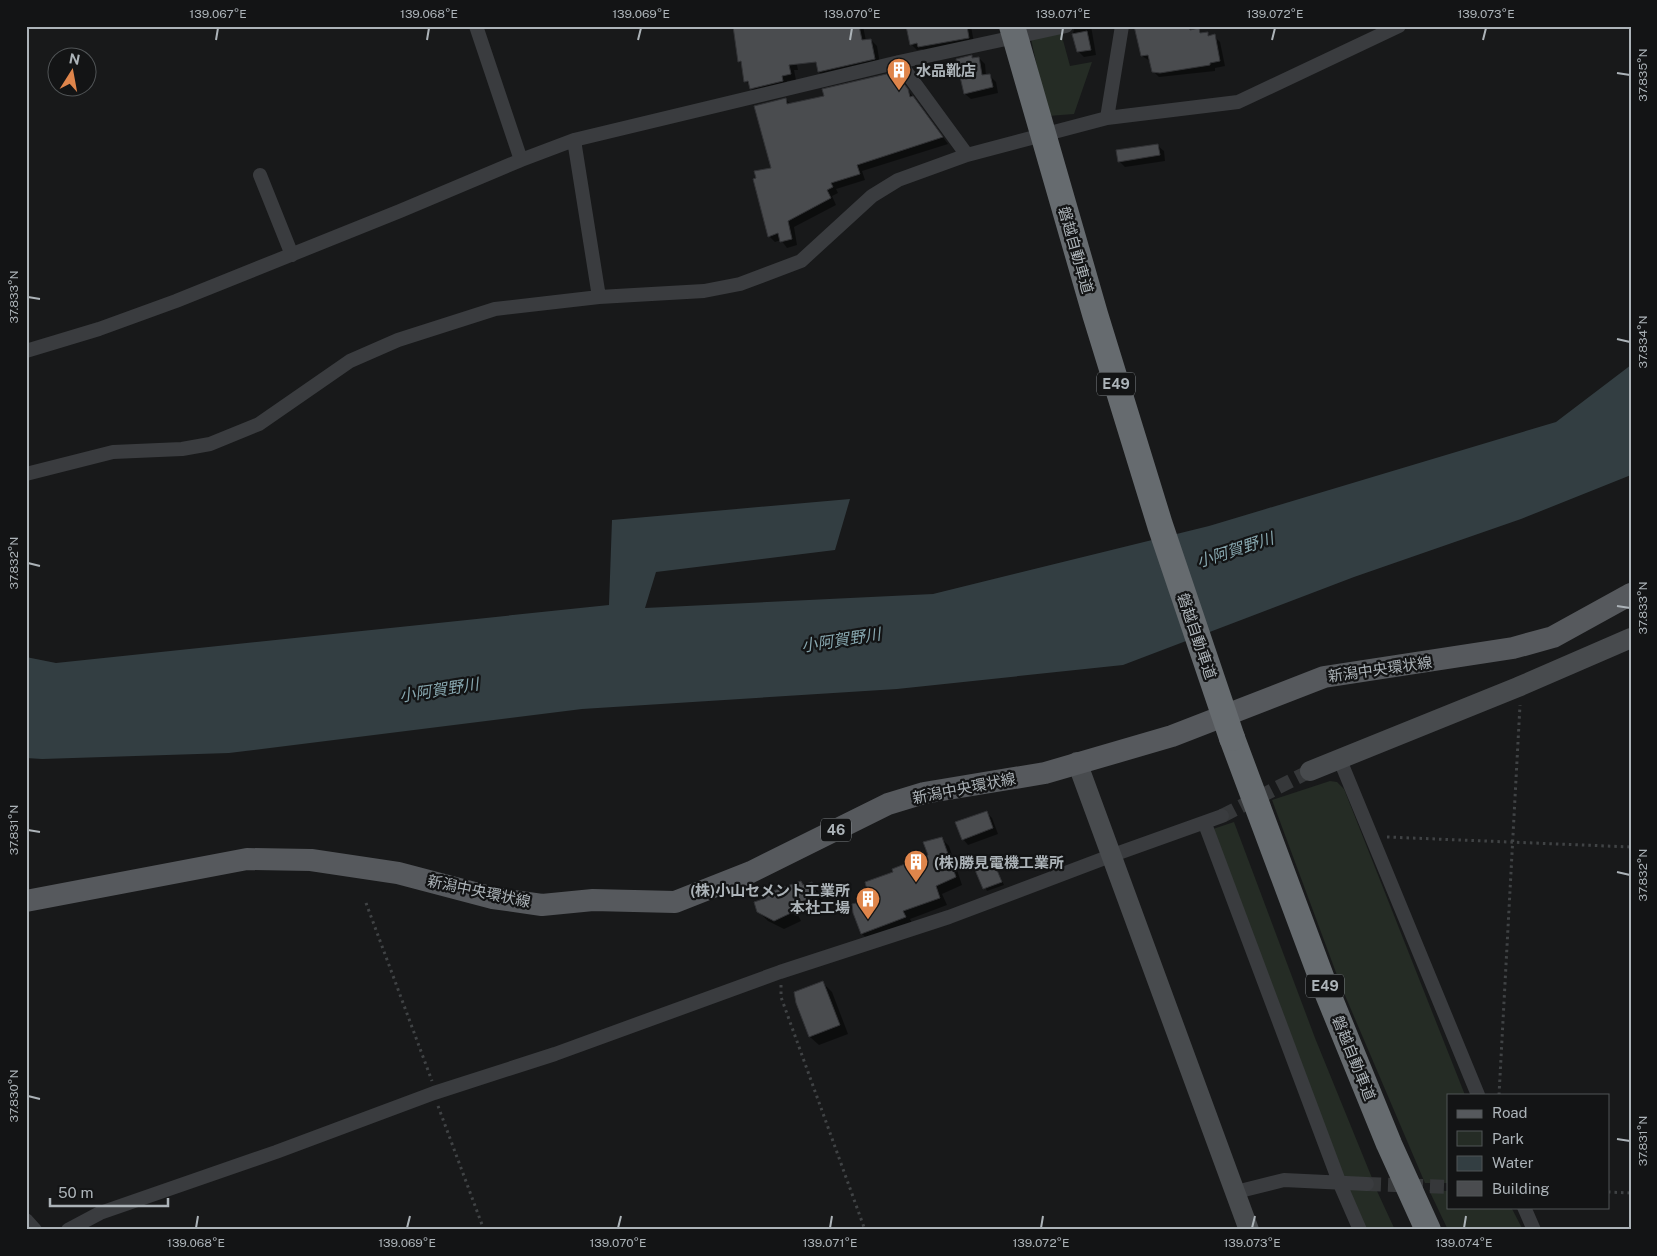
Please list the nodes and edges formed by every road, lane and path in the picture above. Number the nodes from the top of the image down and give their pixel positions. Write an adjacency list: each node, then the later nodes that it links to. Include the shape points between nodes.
1 (476, 26): 10 (street)
2 (1012, 26): 47 (highway, 磐越自動車道 / E49, bridge, via 1100,333 1232,738 1323,982)
3 (1066, 26): 6 (street)
4 (1122, 26): 7 (street)
5 (1400, 26): 7 (street, via 1238,102)
6 (899, 62): 8 (street); 9 (street)
7 (1107, 118): 9 (street)
8 (574, 140): 10 (street); 13 (street)
9 (967, 155): 13 (street, via 891,184 872,196 801,261 740,284 704,291)
10 (521, 160): 12 (street)
11 (260, 175): 12 (street)
12 (292, 255): 14 (street, via 99,329)
13 (599, 297): 15 (street, via 495,309 398,340 350,361 259,424 210,444 182,449 113,452)
14 (26, 351)
15 (26, 474)
16 (1631, 594): 20 (main road, 新潟中央環状線 / 46, via 1552,637 1513,648 1324,677 1172,736)
17 (1631, 638): 18 (street)
18 (1518, 687): 19 (street); 25 (path)
19 (1340, 760): 21 (street); 24 (street)
20 (1077, 762): 27 (street); 28 (main road, 新潟中央環状線 / 46, via 1045,773 924,793 888,804 751,872 675,902 593,900 542,905 493,898 398,873 311,860 247,859)
21 (1310, 771)
22 (1222, 816): 23 (street)
23 (1205, 824): 27 (street); 34 (street)
24 (1371, 836): 25 (path); 32 (street)
25 (1512, 842): 26 (path); 33 (path)
26 (1631, 848)
27 (1113, 855): 30 (street, via 949,918); 36 (street)
28 (26, 900)
29 (366, 903): 31 (path, via 430,1072)
30 (780, 972): 31 (street, via 555,1054); 44 (path, via 781,997)
31 (434, 1093): 42 (street, via 100,1213); 43 (path)
32 (1478, 1094)
33 (1499, 1094)
34 (1340, 1184): 35 (street); 36 (street, via 1284,1180); 46 (street)
35 (1367, 1184)
36 (1236, 1192): 45 (street)
37 (1610, 1192): 38 (path)
38 (1631, 1193)
39 (1524, 1208): 48 (street)
40 (26, 1220): 41 (street)
41 (35, 1230)
42 (68, 1230)
43 (484, 1230)
44 (865, 1230)
45 (1249, 1230)
46 (1360, 1230)
47 (1428, 1230)
48 (1534, 1230)

